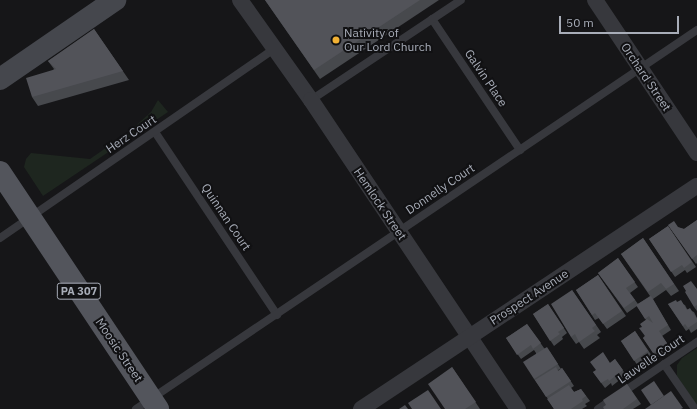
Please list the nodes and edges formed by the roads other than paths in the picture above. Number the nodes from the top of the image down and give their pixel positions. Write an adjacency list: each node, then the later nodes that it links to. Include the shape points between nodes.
1 (115, 0): 9 (street)
2 (240, 0): 7 (street, Hemlock Street)
3 (461, 0): 5 (lane)
4 (595, 0): 8 (street, Orchard Street)
5 (432, 19): 10 (lane); 12 (lane, Galvin Place)
6 (697, 30): 8 (lane, Donnelly Court)
7 (274, 49): 10 (street, Hemlock Street); 11 (lane, Herz Court)
8 (640, 68): 12 (lane, Donnelly Court); 13 (street, Orchard Street)
9 (0, 79)
10 (311, 100): 17 (street, Hemlock Street)
11 (155, 132): 16 (lane, Herz Court); 19 (lane, Quinnan Court)
12 (520, 150): 17 (lane, Donnelly Court)
13 (697, 153)
14 (0, 172): 16 (main road, Moosic Street / PA 307)
15 (697, 186): 20 (street, Prospect Avenue)
16 (30, 217): 18 (lane, Herz Court); 23 (main road, Moosic Street / PA 307)
17 (399, 231): 19 (lane, Donnelly Court); 20 (street, Hemlock Street)
18 (0, 238)
19 (276, 316): 23 (lane, Donnelly Court)
20 (469, 336): 24 (street, Prospect Avenue); 25 (street, Hemlock Street)
21 (697, 342): 22 (lane, Lauvelle Court)
22 (664, 364): 26 (lane, Lauvelle Court); 27 (lane)
23 (148, 406)
24 (361, 409)
25 (518, 409)
26 (598, 409)
27 (695, 409)

